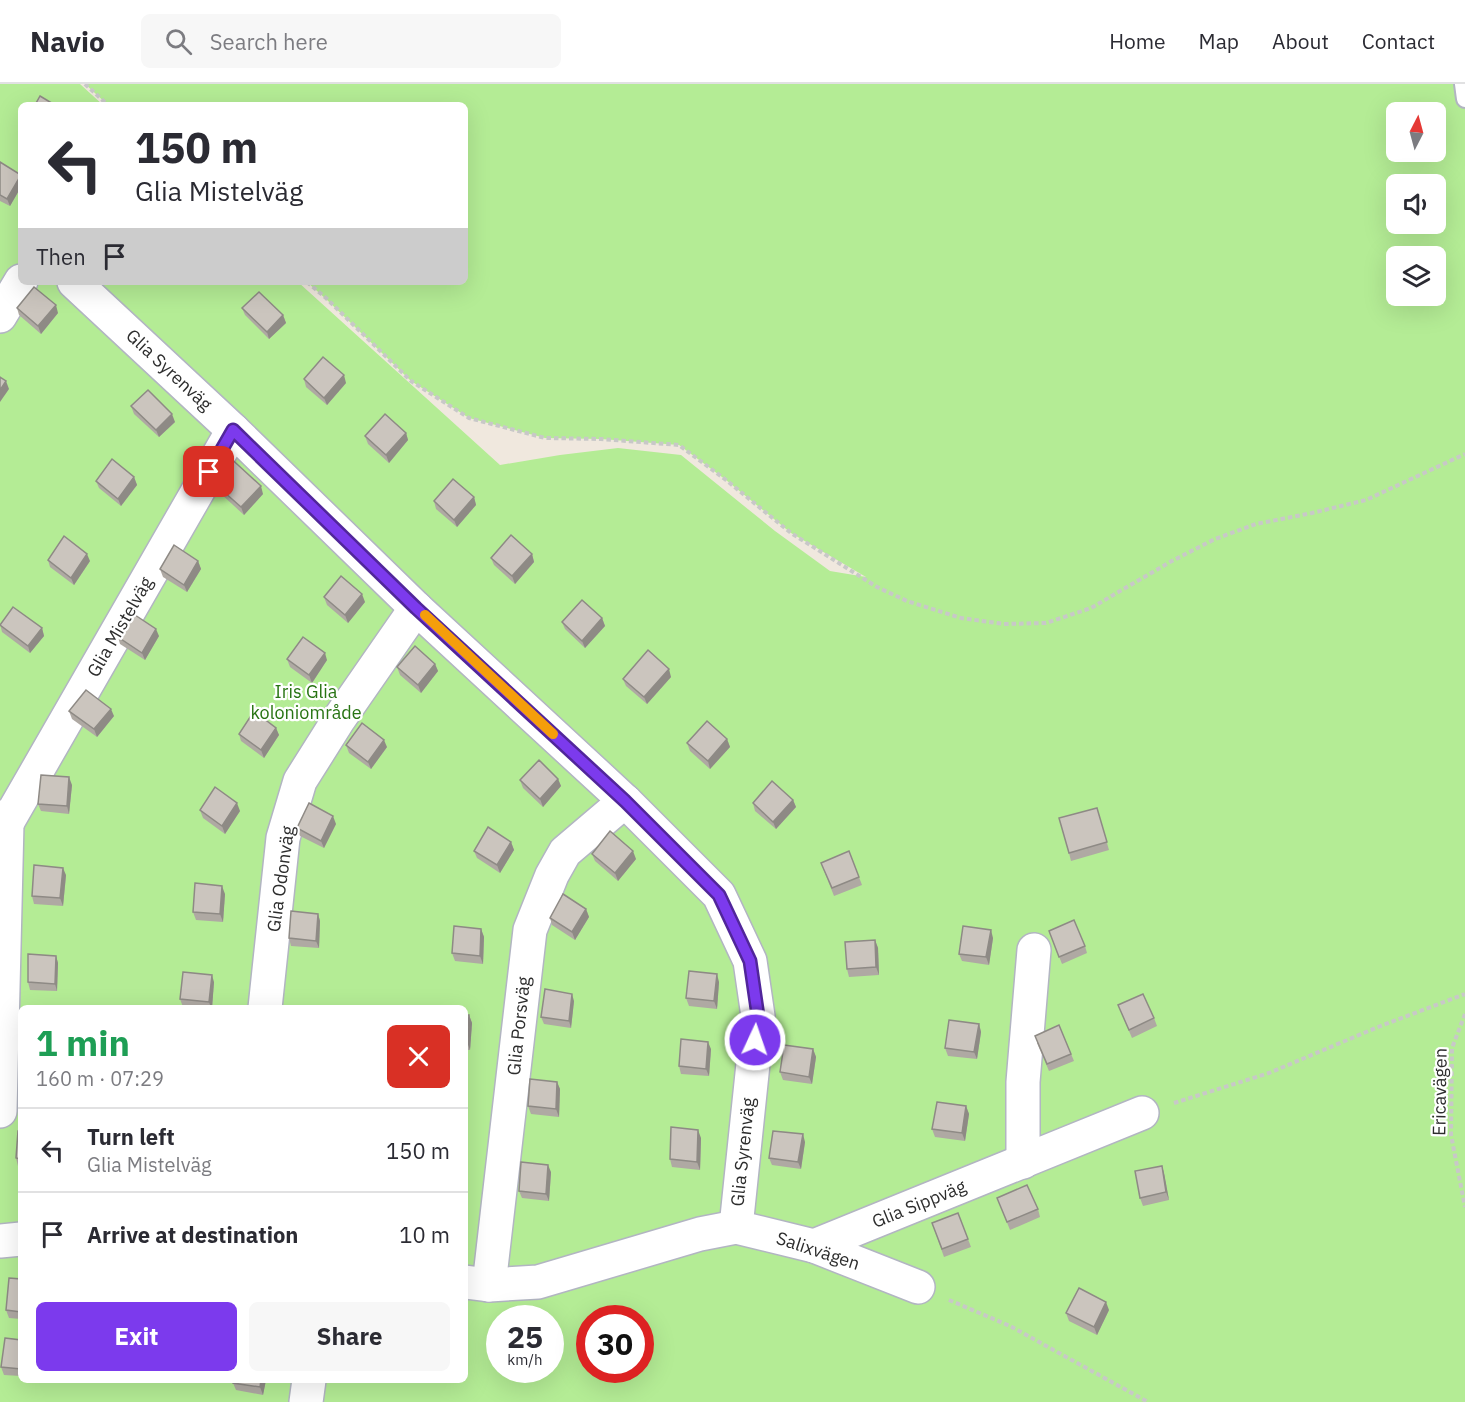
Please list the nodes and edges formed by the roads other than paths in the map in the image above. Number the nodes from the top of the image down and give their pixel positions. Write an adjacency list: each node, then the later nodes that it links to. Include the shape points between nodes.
1 (1463, 84): 2 (lane)
2 (1465, 99)
3 (19, 285): 5 (street)
4 (77, 285): 6 (street, Glia Syrenväg)
5 (0, 316)
6 (233, 430): 7 (street, Glia Syrenväg); 9 (street, Glia Mistelväg)
7 (416, 608): 8 (street, Glia Syrenväg); 11 (street, Glia Odonväg, via 300,780 283,838)
8 (625, 801): 15 (street, Glia Syrenväg, via 719,895 750,961 758,1016); 19 (street, Glia Porsväg, via 565,852 530,930)
9 (3, 820): 12 (street)
10 (1034, 950): 14 (street, via 1023,1082)
11 (265, 1005)
12 (0, 1111)
13 (1142, 1113): 14 (street, Glia Sippväg)
14 (1023, 1162): 18 (street, Glia Sippväg)
15 (736, 1227): 18 (street, Salixvägen); 19 (street, Salixvägen, via 538,1282)
16 (18, 1239): 17 (street)
17 (0, 1241)
18 (814, 1246): 20 (street, Salixvägen)
19 (477, 1283)
20 (918, 1287)
21 (309, 1383): 22 (street)
22 (306, 1402)

